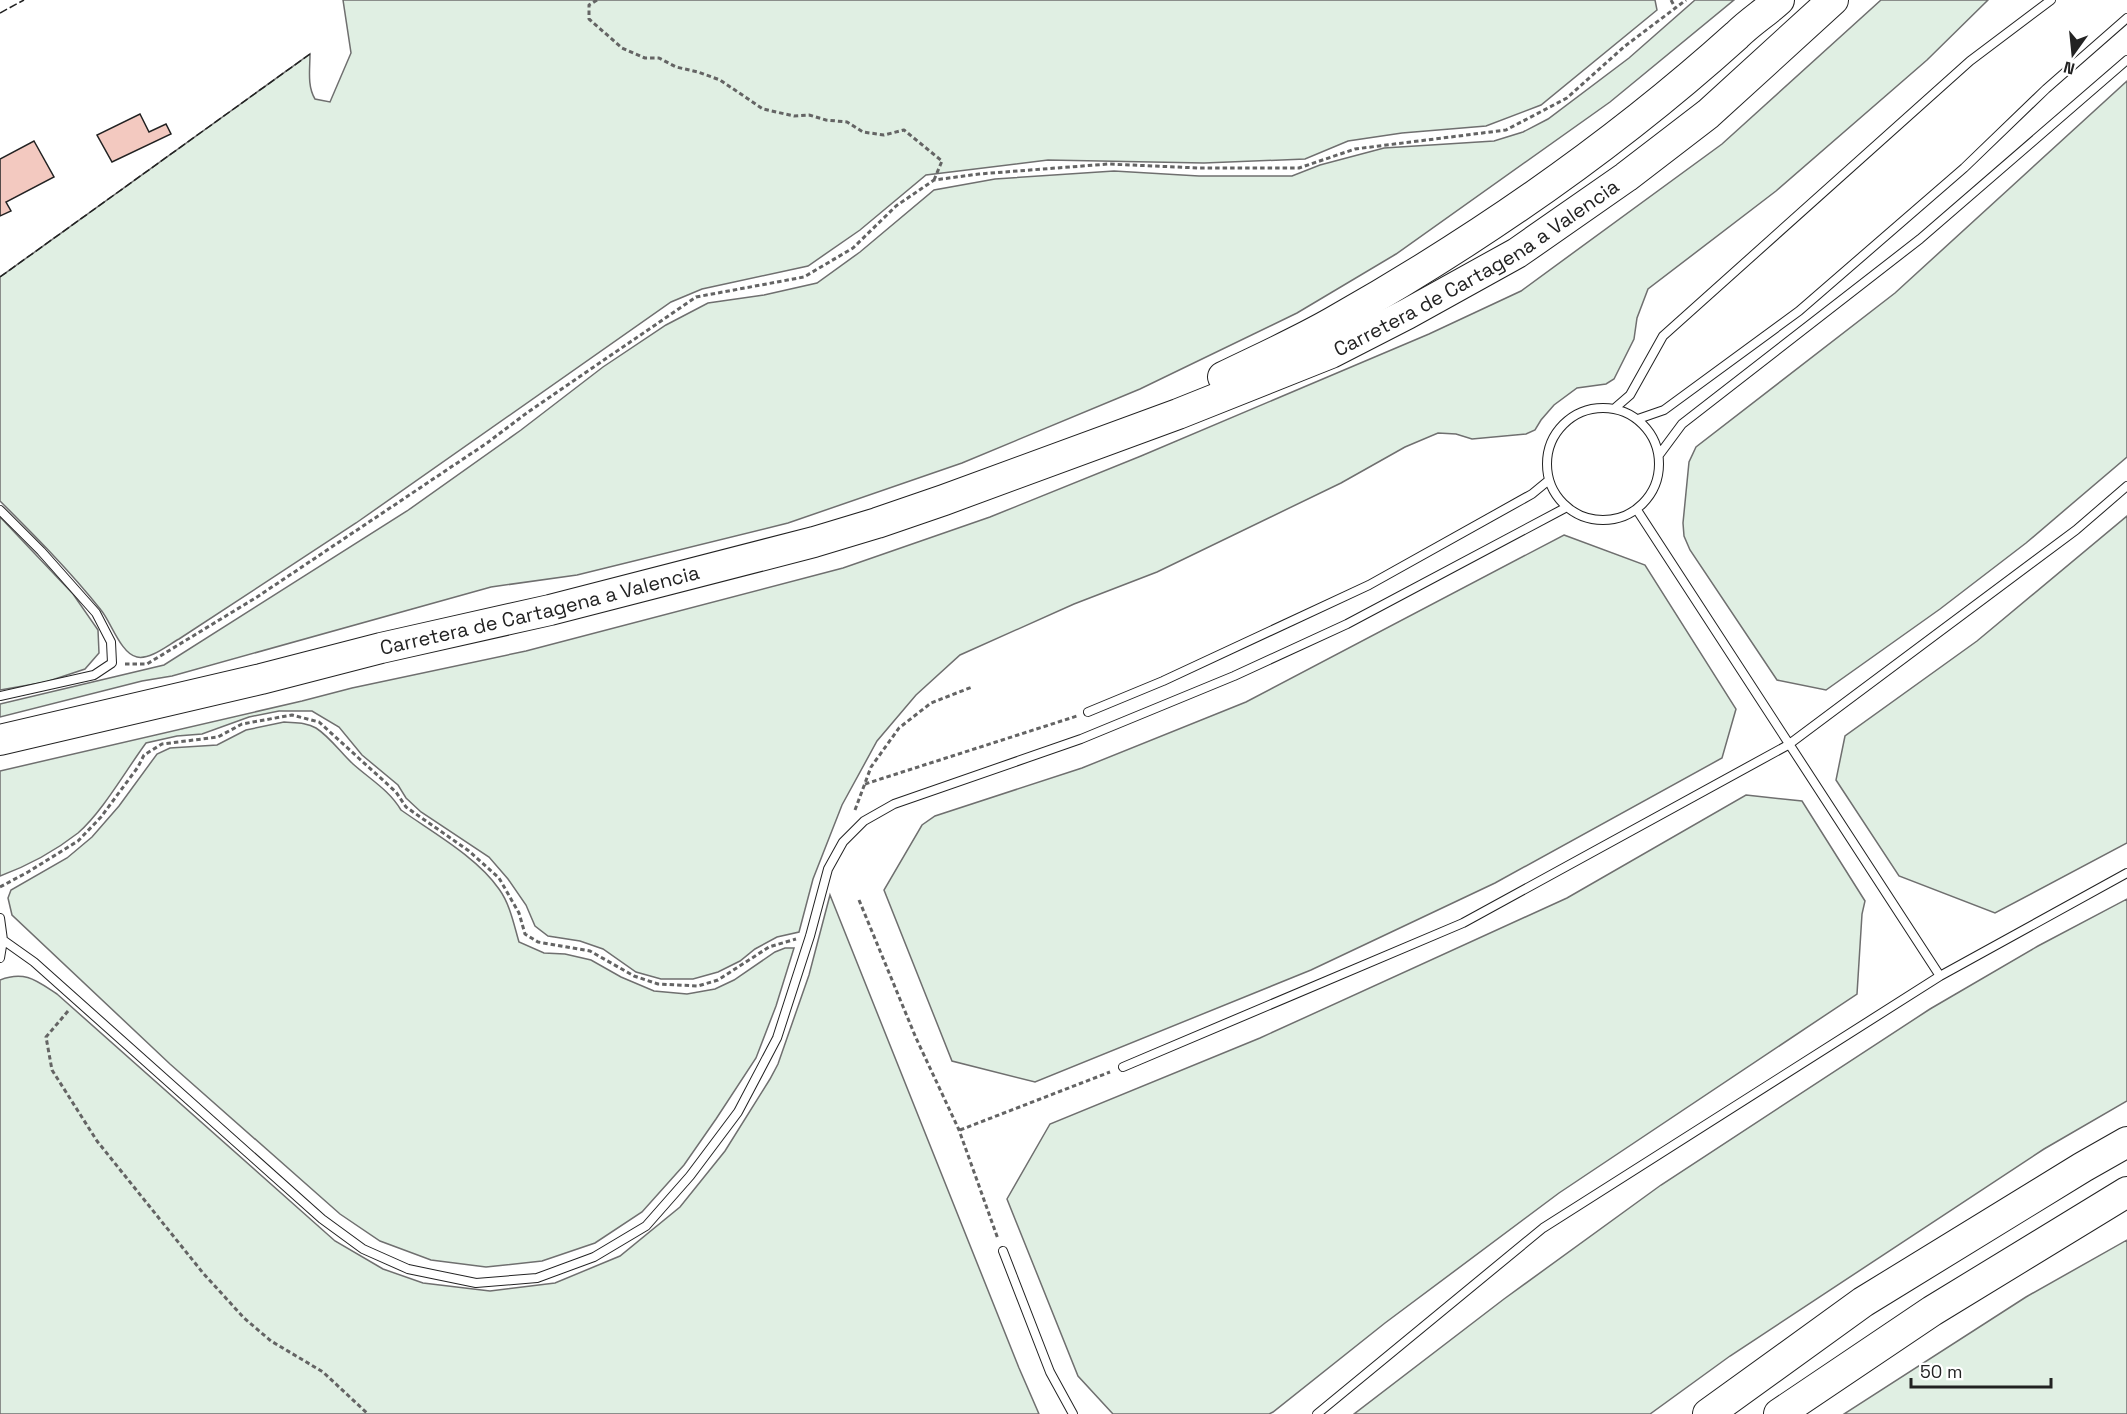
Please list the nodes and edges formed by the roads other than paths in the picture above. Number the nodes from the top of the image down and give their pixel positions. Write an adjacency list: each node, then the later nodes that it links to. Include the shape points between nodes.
1 (1767, 0): 6 (highway)
2 (1779, 0): 6 (highway, Carretera de Cartagena a Valencia)
3 (1833, 0): 10 (highway, Carretera de Cartagena a Valencia, via 1699,121 1517,253 1331,353)
4 (2052, 0): 8 (lane, via 1970,61 1663,336 1630,395)
5 (2127, 18): 9 (lane, via 1964,168 1799,311 1664,410)
6 (1738, 34): 10 (highway, Carretera de Cartagena a Valencia, via 1607,144 1470,239 1332,322)
7 (2127, 60): 11 (lane, via 1920,239 1682,424)
8 (1615, 408): 9 (lane); 12 (lane, via 1580,412 1565,422 1553,436 1547,453)
9 (1638, 419): 11 (lane, via 1656,441)
10 (1071, 453): 19 (highway, Carretera de Cartagena a Valencia, via 814,542 561,607)
11 (1659, 455): 16 (lane, via 1656,486)
12 (1549, 480): 14 (lane, via 1554,493); 18 (lane, via 1532,494 1368,585)
13 (2127, 486): 20 (lane, via 2076,530)
14 (1567, 507): 16 (lane, via 1583,517 1601,521); 23 (lane, via 1347,624 1234,676 1081,739 894,804 864,820 843,842 828,869 777,1038 738,1112 646,1226 594,1257 537,1278 476,1283 408,1269 363,1249 322,1219 34,962)
15 (0, 510): 17 (lane, via 96,613 111,642 111,663 94,675)
16 (1636, 510): 20 (lane)
17 (0, 696)
18 (1088, 712)
19 (0, 740)
20 (1788, 745): 25 (lane); 26 (lane, via 1463,922)
21 (2127, 873): 25 (lane)
22 (0, 918): 23 (lane)
23 (3, 940): 24 (lane)
24 (0, 958)
25 (1940, 976): 33 (lane, via 1543,1228)
26 (1123, 1067)
27 (2127, 1124): 29 (highway, via 2107,1136)
28 (2127, 1142): 29 (highway)
29 (2083, 1167): 34 (highway, via 1863,1302)
30 (2127, 1192): 35 (highway, via 1932,1311)
31 (1003, 1251): 32 (lane, via 1050,1372)
32 (1073, 1414)
33 (1317, 1414)
34 (1708, 1414)
35 (1779, 1414)

